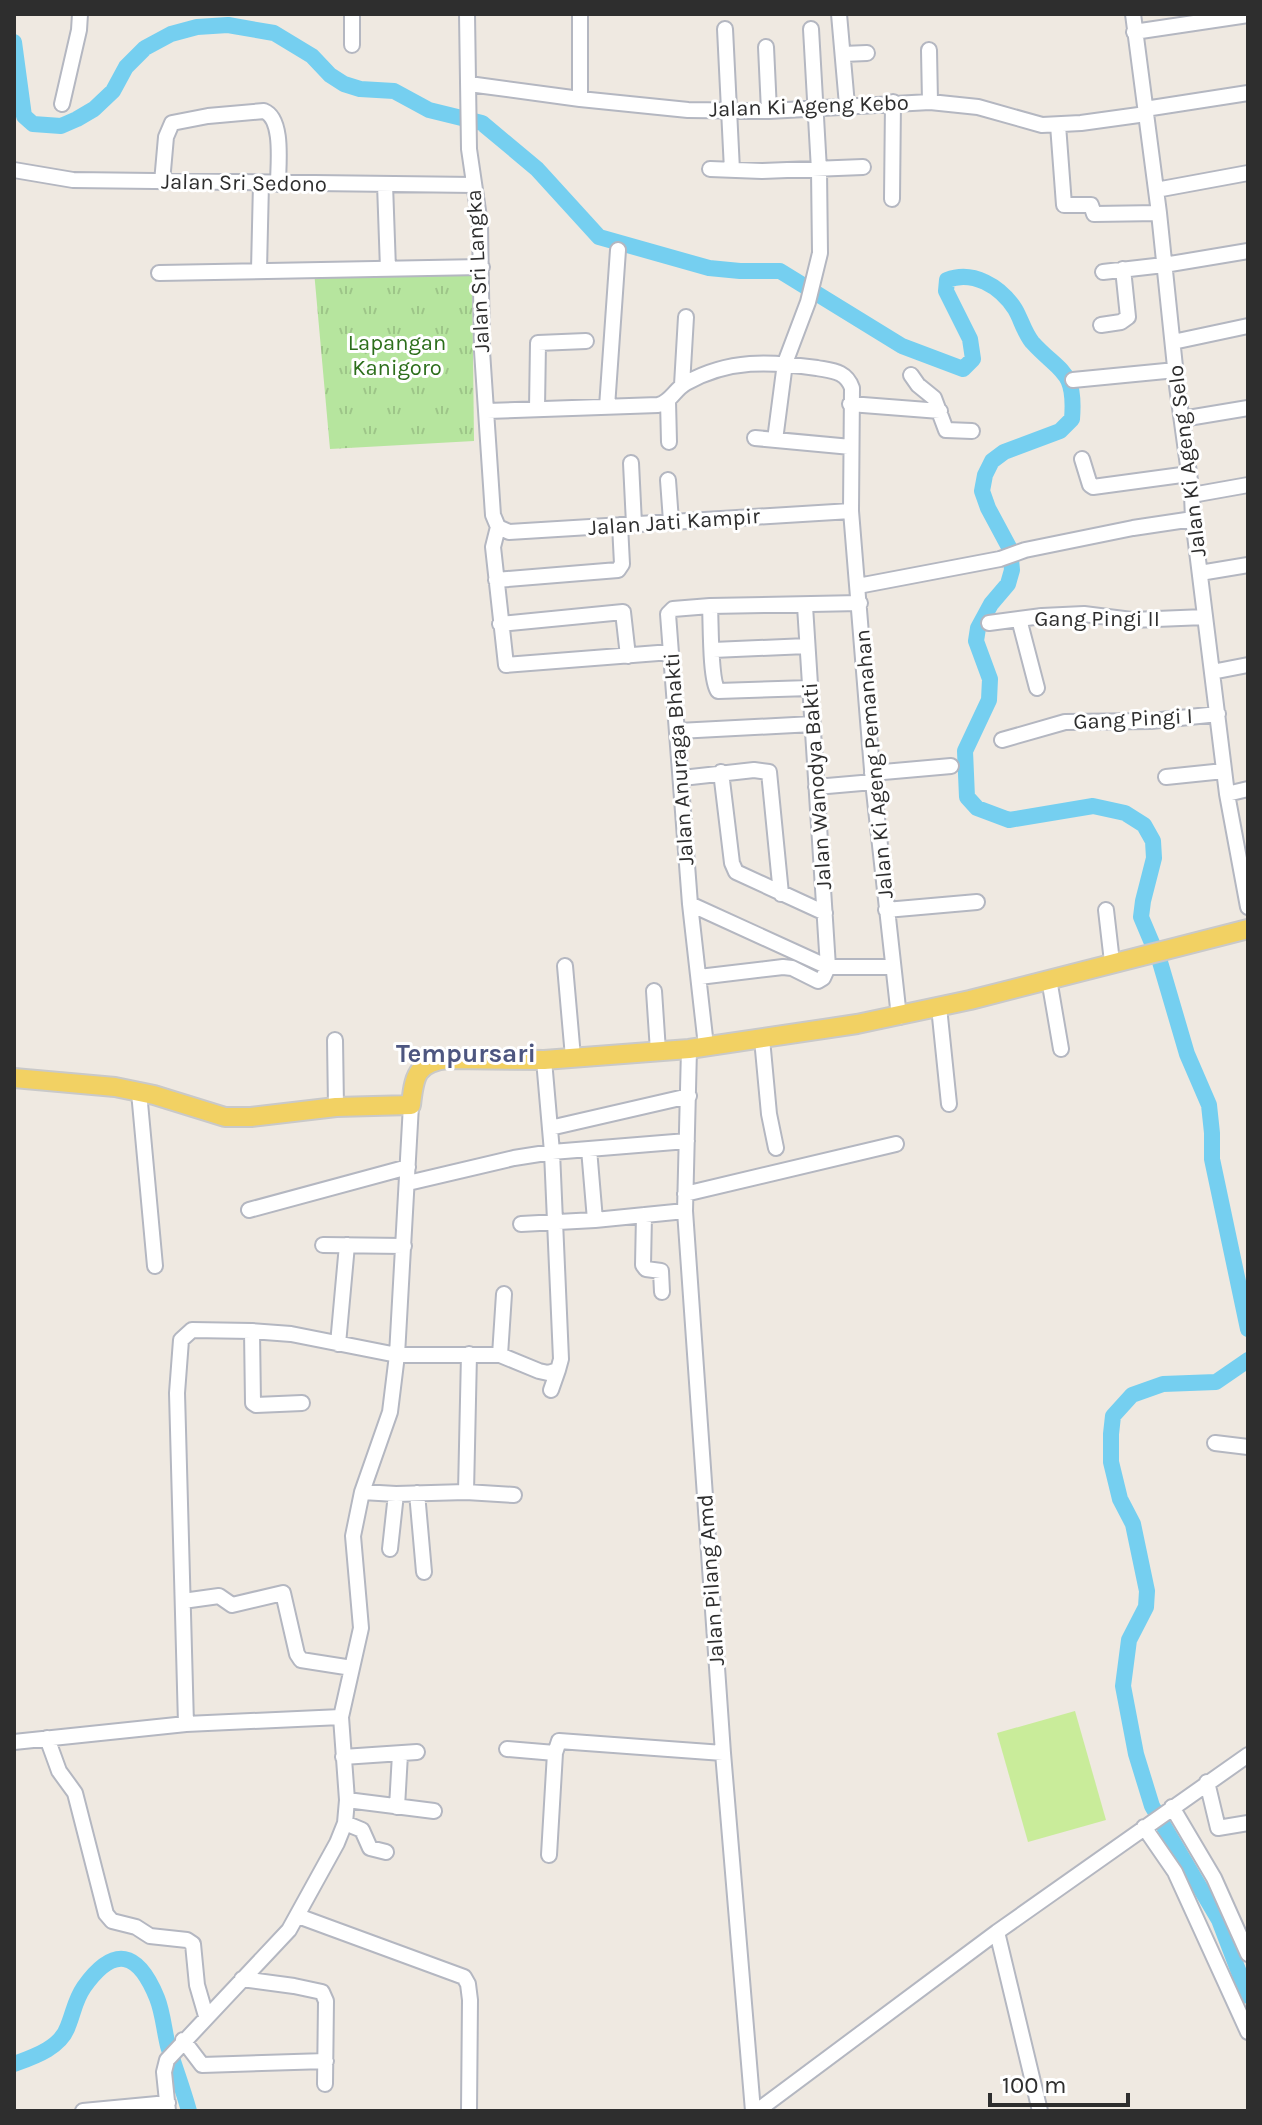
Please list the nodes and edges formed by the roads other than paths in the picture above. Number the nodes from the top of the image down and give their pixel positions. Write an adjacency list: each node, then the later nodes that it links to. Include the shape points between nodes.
1 (80, 14): 21 (street)
2 (352, 14): 11 (street)
3 (467, 14): 16 (street, Jalan Sri Langka)
4 (580, 14): 18 (street)
5 (839, 14): 15 (street)
6 (1133, 14): 10 (street, Jalan Ki Ageng Selo)
7 (1248, 15): 10 (street)
8 (725, 29): 23 (street)
9 (811, 29): 24 (street)
10 (1134, 32): 26 (street, Jalan Ki Ageng Selo)
11 (352, 45)
12 (766, 47): 25 (street)
13 (929, 50): 20 (street)
14 (867, 53): 15 (street)
15 (843, 54): 22 (street)
16 (469, 84): 18 (street, Jalan Ki Ageng Kebo); 38 (street, Jalan Sri Langka)
17 (1248, 93): 26 (street, Jalan Ki Ageng Kebo)
18 (580, 99): 23 (street, Jalan Ki Ageng Kebo)
19 (893, 102): 20 (street, Jalan Ki Ageng Kebo); 22 (street, Jalan Ki Ageng Kebo); 40 (street)
20 (930, 102): 27 (street, Jalan Ki Ageng Kebo)
21 (62, 104)
22 (847, 105): 24 (street, Jalan Ki Ageng Kebo)
23 (727, 109): 25 (street, Jalan Ki Ageng Kebo); 31 (street)
24 (816, 109): 25 (street, Jalan Ki Ageng Kebo); 32 (street)
25 (769, 111)
26 (1146, 112): 27 (street, Jalan Ki Ageng Kebo); 39 (street, Jalan Ki Ageng Selo)
27 (1058, 125): 41 (street, via 1064,205 1091,205 1094,214)
28 (863, 167): 32 (street)
29 (710, 169): 31 (street)
30 (14, 170): 34 (street, Jalan Sri Sedono, via 73,180)
31 (732, 170): 32 (street)
32 (819, 170): 56 (street, via 820,253)
33 (1248, 173): 39 (street)
34 (162, 182): 35 (street, Jalan Sri Sedono); 36 (street, via 172,123 264,111 276,124)
35 (261, 183): 36 (street, Jalan Sri Sedono); 48 (street)
36 (278, 184): 37 (street, Jalan Sri Sedono)
37 (385, 184): 38 (street, Jalan Sri Sedono); 46 (street)
38 (474, 185): 45 (street, Jalan Sri Langka)
39 (1156, 190): 41 (street, Jalan Ki Ageng Selo)
40 (892, 199)
41 (1159, 213): 44 (street, Jalan Ki Ageng Selo)
42 (618, 250): 62 (street)
43 (1248, 251): 44 (street)
44 (1164, 265): 47 (street); 55 (street, Jalan Ki Ageng Selo)
45 (482, 267): 46 (street); 66 (street, Jalan Sri Langka)
46 (388, 269): 48 (street)
47 (1123, 269): 49 (street); 52 (street, via 1128,317)
48 (259, 270): 50 (street)
49 (1103, 272)
50 (159, 273)
51 (686, 317): 59 (street)
52 (1101, 325)
53 (1248, 326): 55 (street)
54 (586, 341): 64 (street, via 538,343)
55 (1173, 342): 57 (street, Jalan Ki Ageng Selo)
56 (785, 363): 59 (street, via 735,364); 61 (street, via 844,375 852,388); 71 (street)
57 (1176, 370): 58 (street); 68 (street, Jalan Ki Ageng Selo)
58 (1073, 380)
59 (682, 385): 60 (street)
60 (668, 401): 62 (street); 72 (street)
61 (850, 404): 63 (street); 73 (street, Jalan Ki Ageng Pemanahan)
62 (607, 407): 64 (street)
63 (911, 407): 67 (street); 67 (street, via 915,380)
64 (537, 408): 66 (street)
65 (1248, 408): 68 (street)
66 (487, 411): 84 (street, Jalan Sri Langka)
67 (940, 411): 69 (street, via 946,430)
68 (1182, 419): 76 (street, Jalan Ki Ageng Selo)
69 (972, 431)
70 (755, 438): 71 (street)
71 (775, 440): 73 (street)
72 (669, 442)
73 (851, 447): 80 (street, Jalan Ki Ageng Pemanahan)
74 (1082, 459): 76 (street, via 1093,487)
75 (631, 463): 83 (street)
76 (1189, 474): 79 (street, Jalan Ki Ageng Selo)
77 (668, 480): 82 (street)
78 (1248, 485): 79 (street)
79 (1192, 495): 81 (street, Jalan Ki Ageng Selo)
80 (851, 511): 82 (street, Jalan Jati Kampir); 88 (street, Jalan Ki Ageng Pemanahan)
81 (1193, 519): 86 (street, Jalan Ki Ageng Selo); 88 (street)
82 (671, 521): 83 (street, Jalan Jati Kampir)
83 (627, 524): 84 (street, Jalan Jati Kampir, via 509,532); 87 (street, via 618,570)
84 (498, 527): 87 (street, Jalan Sri Langka, via 493,540)
85 (1248, 565): 86 (street)
86 (1200, 573): 92 (street, Jalan Ki Ageng Selo)
87 (496, 580): 95 (street, Jalan Sri Langka)
88 (858, 586): 89 (street, Jalan Ki Ageng Pemanahan)
89 (860, 603): 91 (street); 113 (street, Jalan Ki Ageng Pemanahan)
90 (710, 606): 91 (street); 97 (street); 98 (street, Jalan Anuraga Bhakti, via 668,614)
91 (805, 606): 96 (street, Jalan Wanodya Bakti)
92 (1205, 617): 93 (street, Gang Pingi II, via 1142,621 1084,614); 101 (street, Jalan Ki Ageng Selo)
93 (1019, 619): 94 (street, Gang Pingi II); 103 (street)
94 (989, 623)
95 (500, 624): 99 (street, Jalan Sri Langka, via 506,665); 99 (street, via 621,612)
96 (807, 646): 97 (street); 102 (street, Jalan Wanodya Bakti)
97 (713, 650): 102 (street, via 712,682 720,692)
98 (671, 652): 99 (street); 106 (street, Jalan Anuraga Bhakti)
99 (628, 656)
100 (1248, 665): 101 (street)
101 (1212, 672): 104 (street, Jalan Ki Ageng Selo)
102 (810, 688): 105 (street, Jalan Wanodya Bakti)
103 (1037, 688)
104 (1218, 714): 107 (street, Gang Pingi I, via 1065,722); 109 (street, Jalan Ki Ageng Selo)
105 (813, 724): 106 (street); 114 (street, Jalan Wanodya Bakti)
106 (678, 731): 112 (street, Jalan Anuraga Bhakti)
107 (1002, 740)
108 (951, 766): 113 (street)
109 (1224, 771): 111 (street); 116 (street, Jalan Ki Ageng Selo)
110 (721, 772): 112 (street); 117 (street, via 733,868); 117 (street, via 770,774)
111 (1166, 777)
112 (682, 778): 119 (street, Jalan Anuraga Bhakti)
113 (873, 778): 114 (street); 121 (street, Jalan Ki Ageng Pemanahan)
114 (816, 787): 123 (street, Jalan Wanodya Bakti)
115 (1248, 789): 116 (street)
116 (1227, 794): 120 (street, Jalan Ki Ageng Selo)
117 (781, 894): 123 (street)
118 (977, 902): 121 (street)
119 (690, 904): 127 (street); 129 (street, Jalan Anuraga Bhakti)
120 (1248, 907)
121 (886, 910): 128 (street, Jalan Ki Ageng Pemanahan)
122 (1106, 910): 125 (street)
123 (825, 913): 127 (street, Jalan Wanodya Bakti)
124 (1248, 929): 125 (main road)
125 (1112, 962): 130 (main road)
126 (565, 966): 139 (street)
127 (828, 967): 128 (street); 129 (street, via 818,981 783,967)
128 (893, 967): 133 (street, Jalan Ki Ageng Pemanahan)
129 (699, 977): 136 (street, Jalan Pilang Amd)
130 (1049, 979): 132 (main road); 137 (street)
131 (654, 991): 138 (street)
132 (939, 1007): 133 (main road); 144 (street)
133 (899, 1017): 134 (main road)
134 (762, 1039): 136 (main road); 150 (street)
135 (335, 1040): 146 (street)
136 (697, 1048): 138 (main road); 143 (street, Jalan Pilang Amd)
137 (1061, 1049)
138 (658, 1051): 139 (main road)
139 (573, 1057): 140 (main road)
140 (544, 1060): 145 (main road, via 432,1061 416,1075); 147 (street)
141 (14, 1078): 142 (main road)
142 (139, 1092): 146 (main road, via 225,1117); 165 (street)
143 (689, 1096): 147 (street); 148 (street, Jalan Pilang Amd)
144 (949, 1104)
145 (411, 1105): 146 (main road); 153 (street)
146 (336, 1107)
147 (550, 1128): 152 (street)
148 (687, 1141): 151 (street); 155 (street, Jalan Pilang Amd)
149 (896, 1144): 155 (street)
150 (776, 1148)
151 (589, 1149): 152 (street); 159 (street)
152 (552, 1152): 154 (street); 160 (street)
153 (408, 1167): 154 (street); 156 (street)
154 (408, 1183): 164 (street)
155 (685, 1194): 157 (street, Jalan Pilang Amd)
156 (249, 1210)
157 (685, 1211): 158 (street); 194 (street, Jalan Pilang Amd)
158 (644, 1215): 159 (street); 166 (street, via 643,1265 661,1271)
159 (595, 1220): 160 (street)
160 (553, 1223): 161 (street); 173 (street)
161 (521, 1224)
162 (323, 1245): 163 (street)
163 (347, 1245): 164 (street); 169 (street)
164 (404, 1246): 171 (street)
165 (155, 1266)
166 (662, 1292)
167 (504, 1294): 172 (street)
168 (252, 1331): 169 (street); 175 (street, via 253,1403); 185 (street, via 192,1330 179,1345)
169 (338, 1344): 171 (street)
170 (469, 1354): 171 (street); 172 (street); 179 (street)
171 (397, 1355): 178 (street, via 386,1428)
172 (500, 1355): 173 (street, via 539,1371)
173 (558, 1370): 174 (street)
174 (551, 1390)
175 (302, 1403)
176 (1215, 1443): 177 (street)
177 (1248, 1447)
178 (362, 1492): 181 (street); 186 (street, via 353,1536 361,1628)
179 (466, 1492): 180 (street); 182 (street)
180 (417, 1493): 181 (street); 184 (street)
181 (396, 1494): 183 (street)
182 (514, 1495)
183 (390, 1549)
184 (424, 1572)
185 (183, 1601): 186 (street, via 219,1596 232,1605 283,1593 301,1660); 188 (street)
186 (352, 1668): 187 (street)
187 (341, 1717): 188 (street); 197 (street)
188 (186, 1724): 189 (street)
189 (47, 1738): 190 (street); 213 (street, via 59,1771 75,1793 106,1914 150,1936 193,1944)
190 (14, 1742)
191 (507, 1749): 193 (street)
192 (417, 1752): 195 (street)
193 (555, 1753): 194 (street, via 563,1740); 207 (street)
194 (723, 1753): 221 (street, Jalan Pilang Amd)
195 (400, 1754): 197 (street); 200 (street)
196 (1248, 1755): 198 (street)
197 (343, 1757): 199 (street)
198 (1207, 1782): 201 (street); 204 (street, via 1218,1828)
199 (347, 1800): 200 (street); 203 (street)
200 (397, 1807): 202 (street)
201 (1169, 1810): 205 (street); 210 (street)
202 (434, 1811)
203 (345, 1823): 206 (street, via 362,1830 370,1848); 208 (street)
204 (1248, 1823)
205 (1146, 1825): 209 (street); 214 (street, via 1175,1872)
206 (386, 1852)
207 (549, 1855)
208 (298, 1916): 212 (street); 220 (street, via 464,1977 470,2000)
209 (997, 1932): 221 (street); 222 (street)
210 (1244, 1933): 211 (street)
211 (1248, 1954)
212 (242, 1979): 213 (street); 216 (street, via 322,1992)
213 (206, 2016): 215 (street)
214 (1248, 2032)
215 (175, 2050): 216 (street, via 202,2065); 218 (street, via 164,2072)
216 (326, 2061): 217 (street)
217 (325, 2084)
218 (168, 2107): 219 (street)
219 (83, 2111)
220 (469, 2111)
221 (755, 2111)
222 (1040, 2111)

